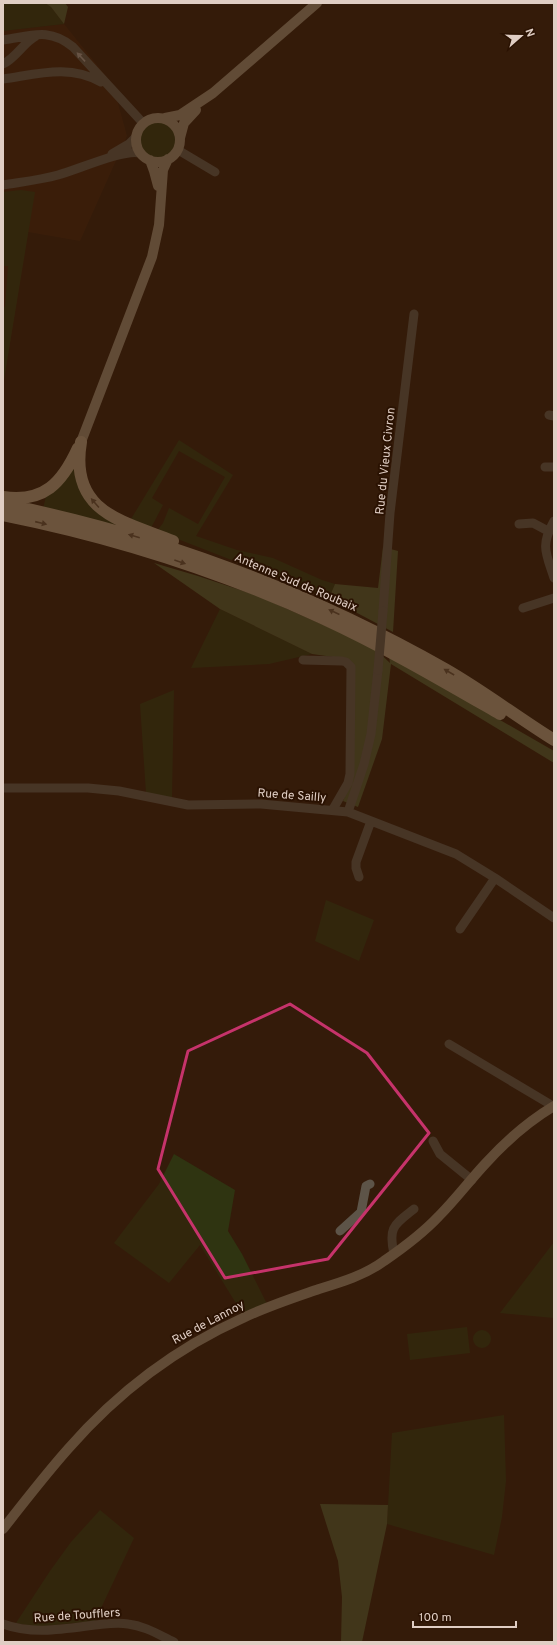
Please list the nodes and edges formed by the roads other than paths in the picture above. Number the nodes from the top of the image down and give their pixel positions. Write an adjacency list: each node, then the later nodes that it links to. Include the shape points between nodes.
1 (317, 3): 7 (main road)
2 (39, 35): 3 (street); 4 (street, via 32,38); 6 (street, one-way to 2, via 66,42 54,36)
3 (3, 40)
4 (3, 64)
5 (3, 79): 6 (street, via 66,71 90,77)
6 (107, 86): 9 (street)
7 (213, 92): 8 (main road, via 179,116); 11 (main road, via 184,123)
8 (165, 118): 9 (main road, via 153,118); 11 (main road, via 175,126)
9 (143, 123): 10 (main road)
10 (136, 137): 13 (main road); 15 (street)
11 (180, 138): 12 (main road)
12 (178, 150): 14 (main road); 17 (street)
13 (140, 153): 15 (street); 16 (main road)
14 (168, 159): 16 (main road, via 161,162); 19 (main road, via 163,170)
15 (102, 160): 18 (street, via 59,175)
16 (150, 160): 19 (main road)
17 (215, 172)
18 (3, 185)
19 (160, 200): 21 (main road, via 158,232 152,257)
20 (414, 314): 37 (street, Rue du Vieux Civron, bridge, via 391,505 371,734)
21 (81, 442): 22 (highway, via 67,472 52,486 29,497); 28 (highway, one-way to 21, via 206,553 118,520 102,510 91,498 82,478)
22 (3, 497)
23 (3, 504): 28 (highway, Antenne Sud de Roubaix, one-way to 23, via 121,532)
24 (3, 515): 34 (highway, Antenne Sud de Roubaix, one-way to 34, via 88,534 152,552 292,604 412,663)
25 (554, 521): 27 (street)
26 (519, 524): 27 (street, via 533,523)
27 (548, 532): 29 (street, via 545,548)
28 (229, 568): 33 (highway, Antenne Sud de Roubaix, one-way to 28, via 453,674 393,641 308,600)
29 (554, 578)
30 (554, 598): 31 (street)
31 (523, 608)
32 (303, 660): 36 (street, via 342,661 351,667 350,774 348,783)
33 (554, 740)
34 (554, 746)
35 (3, 788): 36 (street, Rue de Sailly, via 88,788 188,804 261,804)
36 (333, 809): 37 (street, Rue de Sailly)
37 (348, 812): 38 (street, Rue de Sailly)
38 (372, 821): 39 (street, via 356,862); 40 (street, Rue de Sailly, via 456,854)
39 (359, 877)
40 (495, 878): 41 (street, Rue de Sailly); 42 (street)
41 (554, 918)
42 (460, 929)
43 (449, 1044): 44 (street)
44 (554, 1106): 46 (main road, Rue de Lannoy, via 508,1141)
45 (433, 1141): 46 (street, via 440,1154)
46 (472, 1180): 50 (main road, Rue de Lannoy, via 430,1225)
47 (370, 1184): 49 (street, via 366,1186 361,1212)
48 (414, 1209): 50 (street, via 392,1230)
49 (340, 1231)
50 (394, 1254): 51 (main road, Rue de Lannoy, via 362,1274 234,1321 165,1362 117,1399 81,1434)
51 (3, 1529)
52 (3, 1624): 53 (street, Rue de Toufflers, via 38,1631 127,1624 145,1628)
53 (174, 1642)

